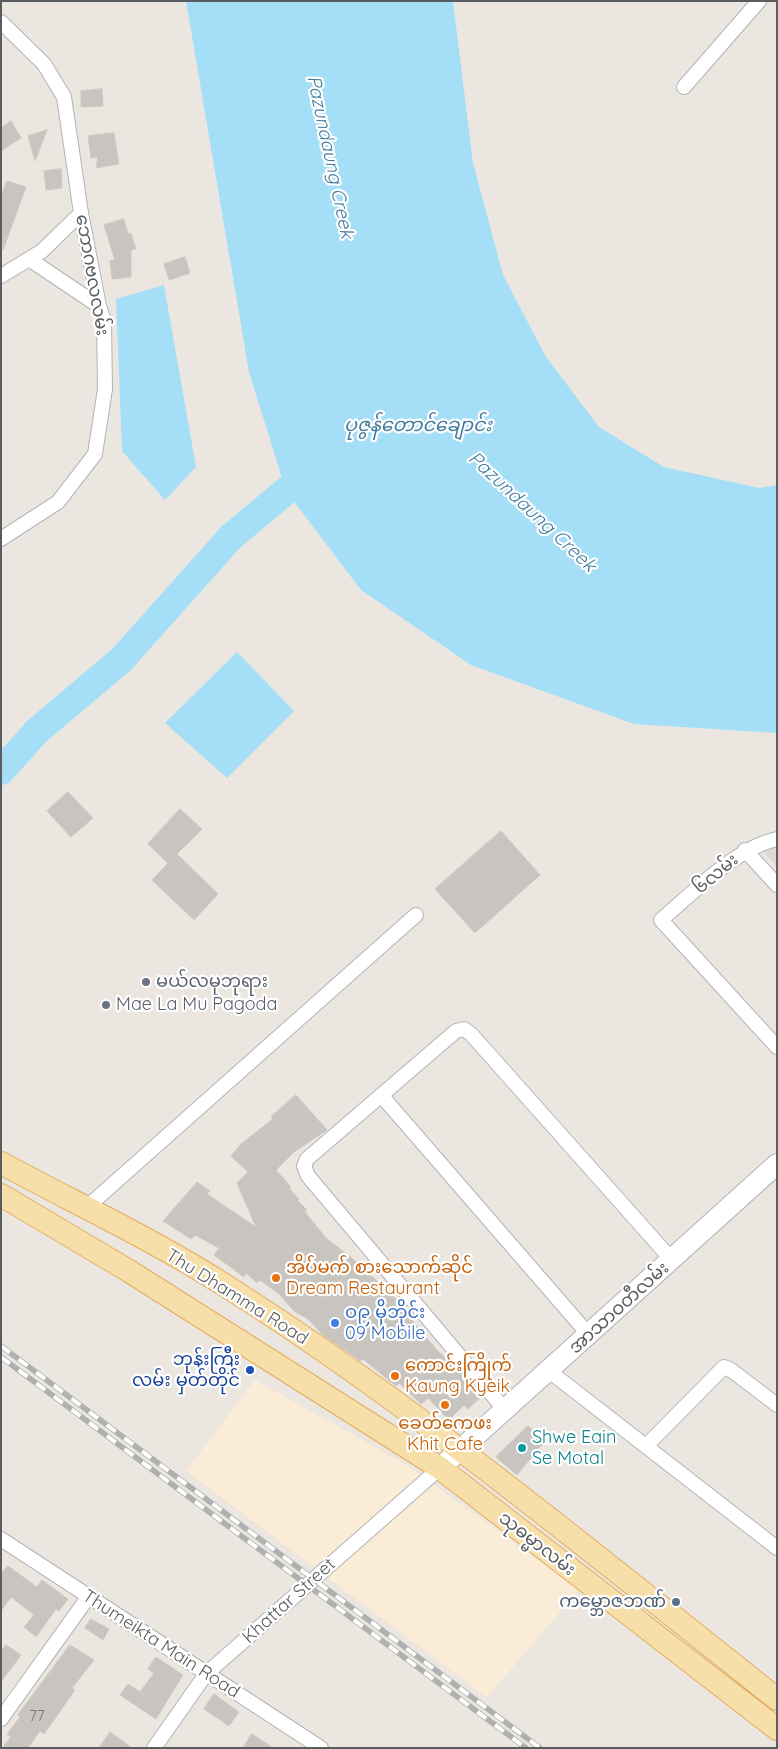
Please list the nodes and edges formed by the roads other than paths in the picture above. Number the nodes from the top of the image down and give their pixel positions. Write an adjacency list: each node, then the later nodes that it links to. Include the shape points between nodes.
1 (759, 1): 3 (street)
2 (1, 22): 4 (street, ဘောဂဗလလမ်း, via 44,64 64,97)
3 (684, 87)
4 (81, 212): 5 (street, via 42,251); 7 (street, ဘောဂဗလလမ်း)
5 (29, 259): 6 (street); 7 (street)
6 (1, 276)
7 (98, 306): 8 (street, ဘောဂဗလလမ်း, via 104,321 105,389 95,454 58,502)
8 (1, 539)
9 (777, 838): 10 (street, ၆လမ်း)
10 (745, 850): 11 (street); 13 (street, ၆လမ်း, via 661,920)
11 (777, 885)
12 (416, 915): 18 (street)
13 (777, 1047)
14 (380, 1095): 19 (street, via 456,1031 464,1029); 20 (street); 23 (street, via 307,1159 304,1166 308,1176)
15 (1, 1163): 18 (main road, Thu Dhamma Road)
16 (777, 1164): 19 (main road, အာသာဝတီလမ်း)
17 (1, 1194): 26 (main road, Thu Dhamma Road)
18 (86, 1208): 25 (main road, Thu Dhamma Road, via 231,1289 296,1331)
19 (672, 1260): 20 (main road, အာသာဝတီလမ်း)
20 (589, 1335): 21 (main road, အာသာဝတီလမ်း)
21 (549, 1371): 23 (main road, အာသာဝတီလမ်း); 24 (street)
22 (777, 1405): 24 (street, via 724,1368)
23 (506, 1410): 25 (main road, အာသာဝတီလမ်း)
24 (646, 1446): 28 (street)
25 (460, 1449): 26 (main road, အာသာဝတီလမ်း); 31 (main road, သုဓမ္မာလမ်း)
26 (440, 1468): 30 (street, Khattar Street); 33 (main road, သုဓမ္မာလမ်း)
27 (1, 1539): 29 (street, Thumeikta Main Road)
28 (777, 1548)
29 (88, 1596): 30 (street, Thumeikta Main Road); 32 (street)
30 (206, 1674): 34 (street, Khattar Street); 35 (street, Thumeikta Main Road)
31 (777, 1699)
32 (1, 1719)
33 (777, 1729)
34 (154, 1748)
35 (321, 1748)

